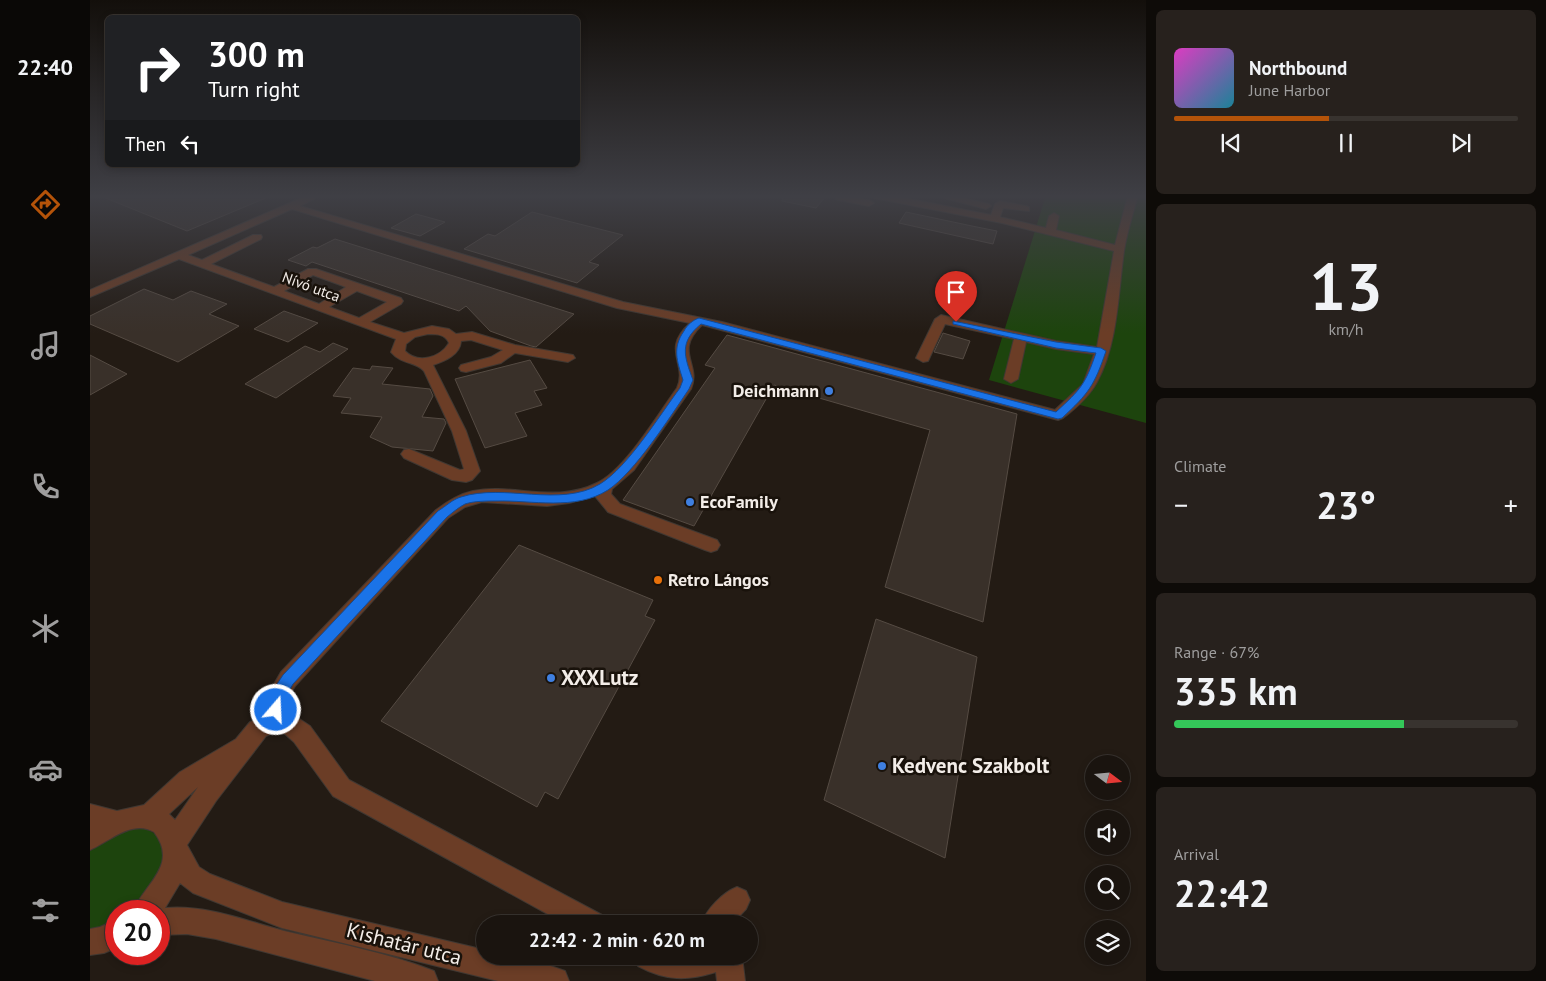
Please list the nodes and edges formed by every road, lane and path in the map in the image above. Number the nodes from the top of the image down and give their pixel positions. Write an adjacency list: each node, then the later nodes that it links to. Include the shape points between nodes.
1 (211, 241): 9 (street)
2 (249, 241): 10 (street)
3 (266, 241): 7 (street)
4 (407, 241): 15 (street, via 621,305)
5 (1084, 241): 8 (street)
6 (1121, 241): 8 (street)
7 (269, 242)
8 (1119, 249): 21 (street, via 1108,326)
9 (178, 255): 10 (street, Nívó utca); 13 (street)
10 (202, 264): 12 (street, Nívó utca)
11 (356, 286): 12 (street, via 312,271); 14 (lane); 16 (street, via 397,301)
12 (275, 292): 14 (street, Nívó utca)
13 (90, 294)
14 (320, 308): 16 (street, Nívó utca)
15 (699, 321): 21 (street, via 1058,415 1081,395 1091,380); 28 (street, via 689,329 680,349 688,380 684,389 628,466)
16 (361, 322): 17 (street, Nívó utca)
17 (405, 338): 18 (street, via 419,331 436,330); 24 (street, via 398,347 401,356)
18 (454, 338): 20 (street, via 472,336); 24 (street, via 455,343 449,353)
19 (1021, 338): 21 (street); 23 (street, via 941,319); 26 (street)
20 (513, 349): 22 (street); 25 (street, via 496,360)
21 (1101, 351)
22 (568, 358)
23 (923, 358)
24 (423, 362): 27 (street, via 459,430 472,470 466,476 458,476)
25 (466, 368)
26 (1011, 379)
27 (409, 454)
28 (604, 487): 29 (street, via 603,495 614,508); 30 (street, via 585,495 547,500 486,496 462,501 442,514 288,679 277,698)
29 (711, 545)
30 (274, 722): 31 (street, via 258,729); 38 (street, via 290,725 302,734 341,788)
31 (247, 744): 33 (street, via 188,780); 36 (street, via 208,793)
32 (90, 816): 34 (street)
33 (148, 817): 34 (street); 36 (street, Kishatár utca, via 166,825)
34 (115, 822): 35 (street)
35 (90, 838)
36 (176, 846): 37 (street, via 173,870); 46 (street, Kishatár utca, via 190,876 202,884 282,915)
37 (155, 900)
38 (576, 915)
39 (722, 915): 40 (street, via 736,900)
40 (733, 915)
41 (170, 923): 45 (street, Kishatár utca, via 216,925)
42 (666, 965): 43 (street, via 686,969)
43 (700, 965)
44 (729, 965): 47 (street)
45 (424, 981)
46 (555, 981)
47 (731, 981)

